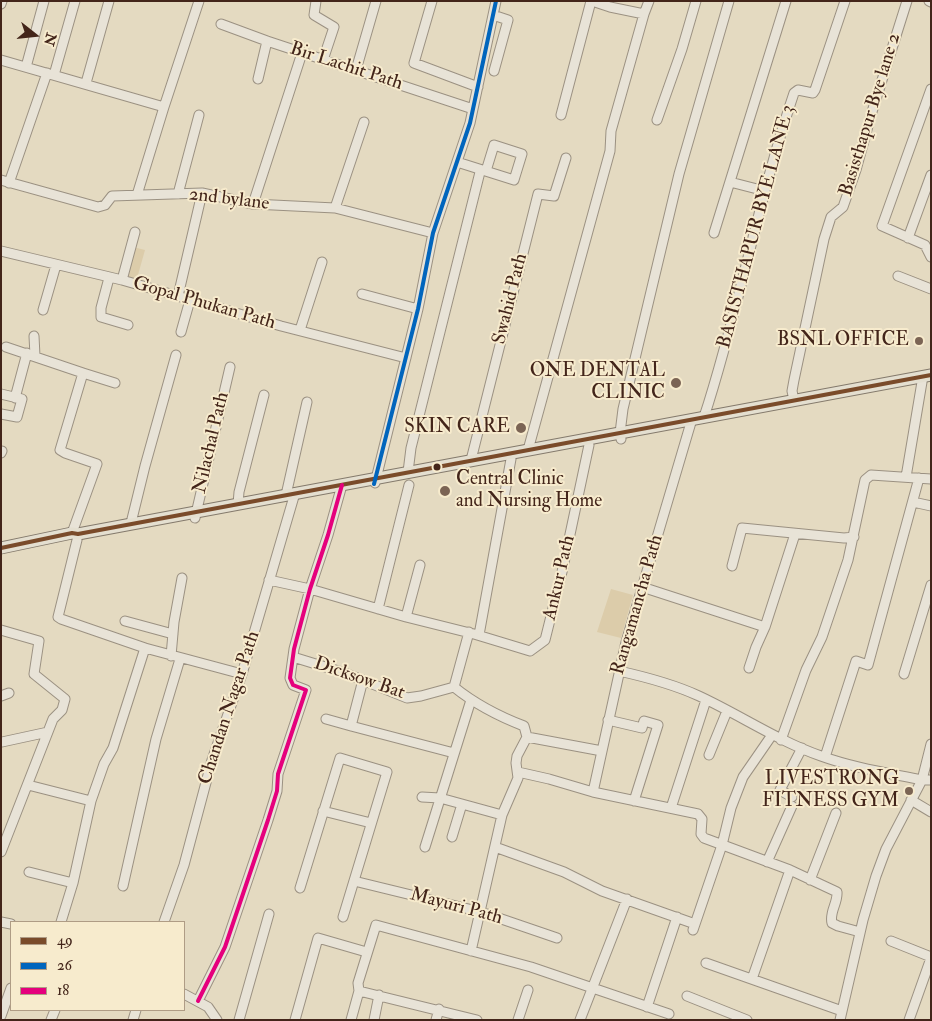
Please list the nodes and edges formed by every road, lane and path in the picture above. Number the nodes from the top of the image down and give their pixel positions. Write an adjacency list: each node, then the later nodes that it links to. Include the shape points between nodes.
1 (44, 1): 23 (street)
2 (75, 1): 26 (street)
3 (109, 1): 28 (street)
4 (199, 1): 31 (street)
5 (376, 1): 24 (street)
6 (432, 1): 29 (street, via 414,63)
7 (496, 1): 16 (street)
8 (592, 1): 17 (street); 34 (street)
9 (649, 1): 17 (street)
10 (696, 1): 35 (street)
11 (729, 1): 85 (street, via 679,174 623,409)
12 (786, 1): 42 (street)
13 (845, 1): 43 (street, BASISTHAPUR BYE LANE 3, via 815,90 813,93 798,90 794,93)
14 (907, 1): 81 (street, Basisthapur Bye lane 2, via 856,170 842,207 831,217 824,239 794,380)
15 (314, 2): 22 (street, via 314,15 334,27)
16 (493, 14): 25 (street, via 508,20); 29 (street)
17 (644, 14): 87 (street)
18 (220, 24): 19 (street, Bir Lachit Path)
19 (267, 41): 20 (street, Bir Lachit Path); 27 (street)
20 (302, 53): 22 (street, Bir Lachit Path); 47 (street)
21 (1, 60): 23 (street)
22 (323, 60): 24 (street, Bir Lachit Path)
23 (26, 67): 26 (street)
24 (356, 70): 32 (street, Bir Lachit Path)
25 (494, 71)
26 (51, 74): 28 (street); 41 (street)
27 (258, 78)
28 (86, 84): 31 (street)
29 (478, 86): 32 (street)
30 (931, 89): 52 (street, via 882,226)
31 (164, 107): 46 (street)
32 (473, 108): 38 (street)
33 (199, 115): 45 (street)
34 (561, 115)
35 (657, 120)
36 (364, 122): 48 (street)
37 (566, 158): 89 (street, Swahid Path, via 554,196 538,194)
38 (457, 162): 39 (street); 50 (street)
39 (483, 172): 39 (street, via 514,180 522,154 494,145); 90 (street, via 422,405)
40 (931, 175): 52 (street)
41 (5, 181): 46 (street, 2nd bylane, via 98,207 105,205 112,196)
42 (730, 182): 43 (street); 51 (street)
43 (765, 191): 84 (street, BASISTHAPUR BYE LANE 3, via 735,311)
44 (202, 193): 45 (street, 2nd bylane); 47 (street, 2nd bylane); 62 (street)
45 (178, 194): 46 (street, 2nd bylane)
46 (137, 195)
47 (253, 204): 48 (street, 2nd bylane)
48 (335, 208): 50 (street, 2nd bylane)
49 (135, 232): 59 (street)
50 (433, 233): 64 (street)
51 (714, 233)
52 (908, 238): 54 (street, via 925,245)
53 (1, 251): 56 (street, Gopal Phukan Path)
54 (931, 257)
55 (322, 262): 67 (street)
56 (56, 265): 58 (street, Gopal Phukan Path); 65 (street)
57 (898, 276): 60 (street)
58 (109, 278): 59 (street, Gopal Phukan Path); 66 (street, via 101,317)
59 (122, 280): 62 (street, Gopal Phukan Path)
60 (931, 289)
61 (362, 294): 64 (street)
62 (178, 296): 63 (street, Gopal Phukan Path)
63 (190, 300): 67 (street, Gopal Phukan Path); 68 (street)
64 (418, 309): 73 (street)
65 (43, 310)
66 (128, 325)
67 (300, 330): 73 (street, Gopal Phukan Path)
68 (181, 332)
69 (34, 336): 71 (street)
70 (6, 347): 71 (street)
71 (31, 355): 75 (street); 80 (street)
72 (176, 355): 102 (street)
73 (406, 358): 94 (street)
74 (230, 367): 101 (street, Nilachal Path)
75 (83, 372): 77 (street); 104 (street, via 60,450 97,464)
76 (927, 379): 81 (main road); 84 (main road); 91 (street)
77 (115, 383)
78 (1, 394): 80 (street)
79 (264, 395): 99 (street)
80 (15, 398): 83 (street, via 22,399 17,417)
81 (794, 400): 84 (main road)
82 (307, 402): 97 (street, Chandan Nagar Path)
83 (1, 414)
84 (696, 421): 85 (main road); 113 (street, Rangamancha Path)
85 (621, 436): 86 (main road); 87 (main road)
86 (589, 445): 88 (main road); 122 (street, Ankur Path, via 545,640 530,651)
87 (528, 450): 89 (main road)
88 (511, 459): 94 (main road); 122 (street)
89 (471, 460): 90 (main road)
90 (408, 472): 94 (main road)
91 (906, 477): 92 (street); 105 (street, via 871,476 866,480)
92 (919, 478): 93 (street); 98 (street)
93 (931, 479)
94 (376, 480): 96 (main road)
95 (409, 484): 115 (street)
96 (342, 488): 97 (main road); 114 (street)
97 (291, 496): 99 (main road); 101 (main road); 111 (street, Chandan Nagar Path)
98 (913, 502): 100 (street); 148 (street, via 868,666 856,661)
99 (238, 504): 101 (main road)
100 (931, 506)
101 (196, 515): 102 (main road)
102 (131, 527): 104 (main road)
103 (795, 534): 105 (street); 109 (street, via 742,528); 118 (street)
104 (74, 536): 106 (main road); 107 (main road); 123 (street, via 58,616)
105 (854, 537): 141 (street, via 822,637 806,670)
106 (1, 548)
107 (1, 554)
108 (420, 565): 116 (street)
109 (732, 566)
110 (182, 578): 121 (street)
111 (269, 580): 114 (street); 128 (street, Chandan Nagar Path)
112 (931, 584): 129 (street)
113 (642, 587): 118 (street); 127 (street, Rangamancha Path)
114 (310, 589): 115 (street); 124 (street)
115 (378, 609): 116 (street)
116 (406, 617): 120 (street)
117 (125, 621): 121 (street)
118 (765, 627): 126 (street)
119 (1, 630): 138 (street, via 39,641 34,674 65,699)
120 (469, 632): 122 (street); 131 (street)
121 (173, 634): 125 (street)
122 (479, 635)
123 (146, 648): 125 (street); 156 (street, via 113,748)
124 (293, 657): 130 (street, Dicksow Bat); 200 (street, via 290,678 293,685 306,690 278,774 277,791 268,820 225,947)
125 (176, 658): 128 (street); 176 (street)
126 (749, 668)
127 (619, 670): 133 (street, via 660,681); 136 (street, Rangamancha Path)
128 (242, 674): 184 (street, Chandan Nagar Path, via 212,760 184,865)
129 (904, 674)
130 (363, 680): 131 (street, Dicksow Bat, via 407,698); 137 (street)
131 (454, 687): 132 (street)
132 (471, 700): 140 (street, via 524,726); 146 (street)
133 (706, 700): 134 (street); 159 (street)
134 (728, 711): 139 (street); 147 (street)
135 (326, 718): 137 (street)
136 (608, 720): 145 (street, Rangamancha Path); 157 (street, via 642,728 644,721 658,725)
137 (351, 726): 146 (street)
138 (48, 732): 142 (street); 151 (street)
139 (772, 735): 141 (street); 166 (street, via 743,777)
140 (527, 737): 145 (street); 149 (street, via 516,763)
141 (781, 740): 144 (street)
142 (2, 742)
143 (931, 744): 150 (street)
144 (802, 748): 148 (street); 170 (street, via 780,790 792,801)
145 (602, 751): 152 (street, Rangamancha Path)
146 (454, 753): 154 (street)
147 (709, 755)
148 (825, 758): 150 (street)
149 (518, 772): 152 (street); 163 (street)
150 (926, 780): 155 (street)
151 (28, 785): 156 (street); 169 (street)
152 (593, 792): 157 (street)
153 (422, 797): 154 (street)
154 (440, 798): 158 (street); 167 (street)
155 (911, 800): 161 (street); 185 (street, via 879,867)
156 (91, 801): 175 (street)
157 (634, 801): 159 (street)
158 (462, 804): 163 (street); 165 (street)
159 (671, 808): 166 (street, via 698,814 702,819 701,834 704,838)
160 (323, 811): 164 (street); 164 (street, via 340,758 386,772); 177 (street)
161 (931, 812)
162 (836, 813): 173 (street)
163 (502, 815): 168 (street)
164 (371, 823): 174 (street)
165 (452, 837)
166 (722, 845): 170 (street); 182 (street, via 694,927)
167 (425, 847)
168 (495, 848): 178 (street, via 564,872); 179 (street)
169 (1, 852)
170 (767, 862): 171 (street)
171 (790, 870): 173 (street); 192 (street)
172 (30, 872): 175 (street)
173 (810, 880): 185 (street, via 837,892 830,917 832,923)
174 (354, 881): 179 (street, Mayuri Path); 181 (street)
175 (73, 883): 183 (street)
176 (123, 886)
177 (300, 888)
178 (627, 900): 182 (street); 193 (street)
179 (481, 912): 186 (street, Mayuri Path); 189 (street)
180 (269, 914): 207 (street)
181 (343, 917)
182 (676, 917): 201 (street)
183 (61, 921)
184 (164, 921)
185 (860, 932): 204 (street)
186 (557, 938)
187 (891, 940): 190 (street)
188 (363, 951): 208 (street, via 318,938)
189 (471, 951): 193 (street); 196 (street, via 376,925 358,983)
190 (931, 957): 216 (street)
191 (706, 964): 192 (street)
192 (752, 979): 204 (street)
193 (591, 988): 201 (street); 214 (street)
194 (528, 990): 213 (street)
195 (10, 991): 205 (street)
196 (359, 991): 198 (street); 209 (street)
197 (185, 994): 200 (street)
198 (379, 995): 202 (street); 210 (street)
199 (687, 996): 215 (street)
200 (198, 1001): 206 (street, via 208,1007)
201 (648, 1007): 203 (street)
202 (439, 1010): 211 (street); 212 (street)
203 (669, 1014)
204 (841, 1015)
205 (1, 1016)
206 (217, 1020)
207 (239, 1020)
208 (295, 1020)
209 (351, 1020)
210 (374, 1020)
211 (436, 1020)
212 (477, 1020)
213 (518, 1020)
214 (580, 1020)
215 (747, 1020)
216 (909, 1020)

